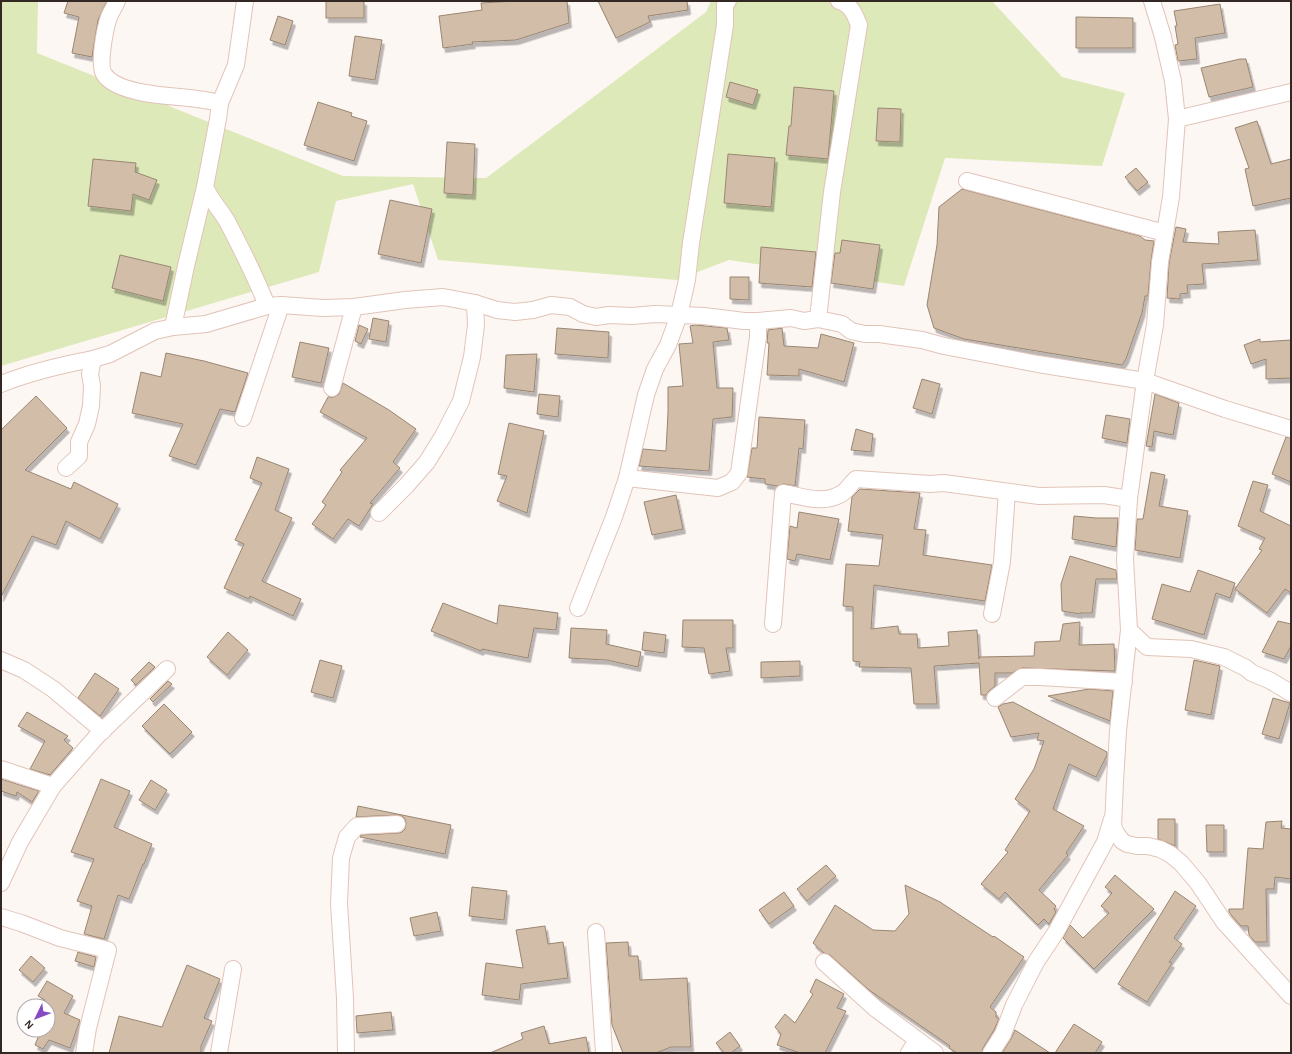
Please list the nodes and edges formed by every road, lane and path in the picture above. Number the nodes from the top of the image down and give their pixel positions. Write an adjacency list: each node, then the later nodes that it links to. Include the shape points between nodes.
1 (117, 1): 8 (street, via 109,18 102,50 103,73 110,82 152,95)
2 (245, 1): 8 (street, via 236,65)
3 (728, 1): 16 (street, via 725,5 725,25 687,280)
4 (840, 1): 6 (street)
5 (1152, 1): 9 (street, via 1173,80)
6 (856, 7): 17 (street, via 859,25 832,192)
7 (1291, 92): 9 (street)
8 (220, 103): 11 (street)
9 (1177, 119): 12 (street, via 1171,197)
10 (967, 181): 12 (street)
11 (205, 187): 14 (street); 19 (street)
12 (1165, 233): 21 (street, via 1155,325)
13 (475, 303): 15 (street, via 443,297); 16 (street, via 496,310 515,312 551,306 570,307 596,317); 30 (street, via 476,325 472,357 461,401 427,462)
14 (274, 306): 15 (street); 19 (street, via 206,324); 24 (street)
15 (354, 307): 23 (street)
16 (679, 315): 18 (street); 27 (street, via 668,346 655,369 640,413)
17 (818, 319): 18 (street); 21 (street, via 842,324 851,331 865,334 922,340 1038,364)
18 (758, 321): 27 (street, via 739,473 732,482 718,488)
19 (173, 327): 20 (street, via 155,331 110,354)
20 (93, 359): 22 (street, via 61,365); 26 (street, via 90,374 91,406 87,424 80,442 79,456)
21 (1145, 381): 25 (street); 29 (street)
22 (1, 384)
23 (332, 388)
24 (243, 418)
25 (1291, 429)
26 (66, 468)
27 (627, 478): 31 (street)
28 (1007, 492): 29 (street, via 1040,496 1104,495); 32 (street, via 1002,562); 33 (street, via 944,483 856,479 841,494 827,500 814,500 783,493)
29 (1129, 499): 34 (street, via 1124,559)
30 (379, 513)
31 (578, 608)
32 (992, 614)
33 (773, 624)
34 (1129, 630): 37 (street); 38 (street, via 1147,647 1191,649 1224,657)
35 (1, 660): 40 (street, via 24,670 53,689)
36 (167, 669): 40 (street)
37 (1124, 682): 39 (street, via 1022,677); 43 (street)
38 (1291, 693)
39 (995, 698)
40 (103, 731): 42 (street)
41 (1, 769): 42 (street)
42 (53, 786): 45 (street, via 20,842)
43 (1113, 814): 50 (street, via 1113,826 1122,840 1132,845 1160,849 1181,863 1224,922); 57 (street, via 1105,842 1056,932 1036,962 1014,1005 1003,1034)
44 (398, 824): 54 (street, via 357,826 347,837 341,858 339,902)
45 (1, 883)
46 (1, 917): 52 (street, via 60,938 108,950)
47 (596, 932): 55 (street)
48 (824, 962): 51 (street)
49 (233, 969): 53 (street)
50 (1291, 996)
51 (913, 1046): 56 (street)
52 (84, 1053)
53 (219, 1053)
54 (346, 1053)
55 (604, 1053)
56 (935, 1053)
57 (991, 1053)

